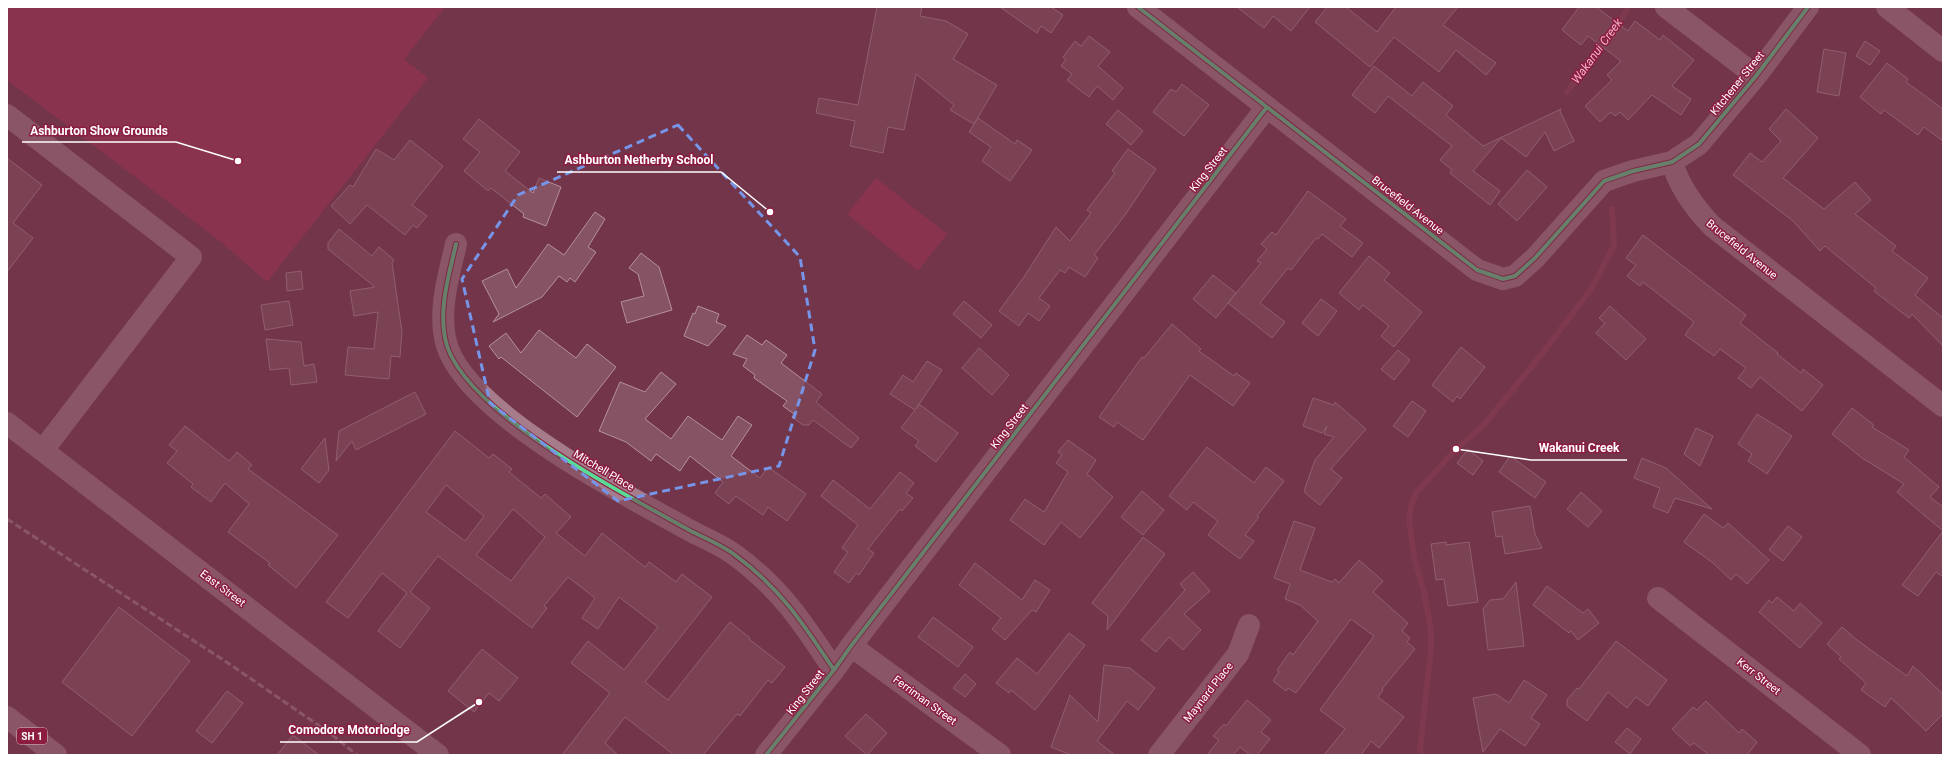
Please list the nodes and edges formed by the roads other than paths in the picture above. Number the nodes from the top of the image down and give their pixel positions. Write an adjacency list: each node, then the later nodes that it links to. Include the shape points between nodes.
1 (1138, 7): 7 (street, Brucefield Avenue)
2 (1666, 7): 6 (street)
3 (1808, 7): 6 (street, Kitchener Street)
4 (1887, 7): 5 (street)
5 (1943, 51)
6 (1756, 76): 9 (street, Kitchener Street, via 1699,144)
7 (1267, 107): 9 (street, Brucefield Avenue, via 1477,270 1503,279 1515,276 1535,258 1604,181); 16 (street, King Street)
8 (7, 115): 13 (street, via 191,257)
9 (1672, 162): 11 (street, Brucefield Avenue, via 1676,177 1684,191 1696,210 1712,226)
10 (456, 244): 17 (street, Mitchell Place, via 443,299 443,325 445,340 453,359 472,388 549,448 740,559 764,578 789,604)
11 (1943, 406)
12 (7, 423): 13 (main road, East Street)
13 (43, 450): 20 (main road, East Street)
14 (1658, 598): 24 (street, Kerr Street)
15 (1249, 625): 23 (street, Maynard Place, via 1238,654)
16 (851, 646): 17 (street, King Street); 22 (street, Ferriman Street)
17 (834, 670): 21 (street, King Street)
18 (7, 716): 19 (highway, SH 1)
19 (56, 755)
20 (438, 755)
21 (766, 755)
22 (1000, 755)
23 (1159, 755)
24 (1860, 755)

